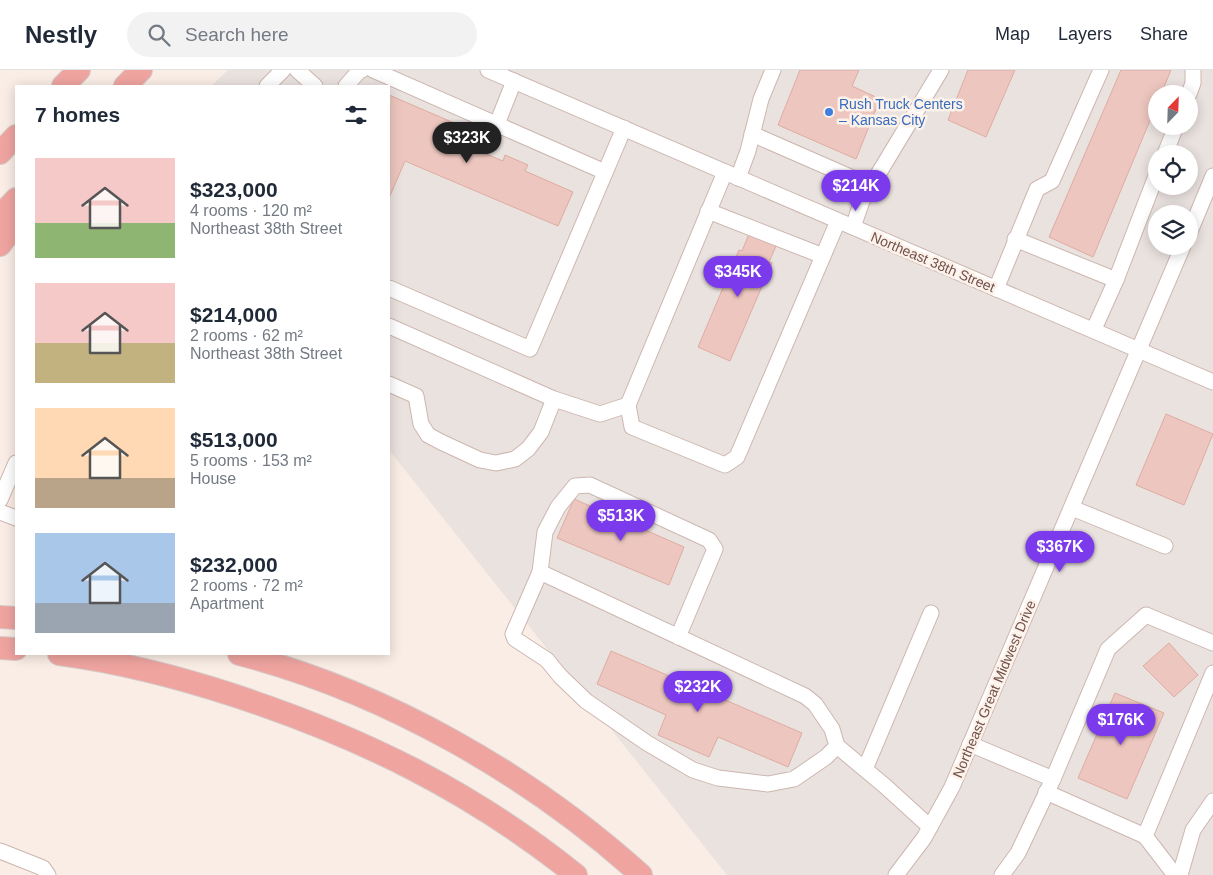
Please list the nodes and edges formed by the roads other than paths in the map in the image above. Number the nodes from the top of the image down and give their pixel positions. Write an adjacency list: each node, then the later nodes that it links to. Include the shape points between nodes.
1 (79, 70): 13 (highway)
2 (141, 70): 14 (highway)
3 (283, 70): 15 (street)
4 (297, 70): 16 (street)
5 (362, 70): 17 (street)
6 (488, 70): 12 (street, Northeast 38th Street)
7 (773, 70): 21 (street, via 760,98)
8 (941, 70): 27 (street)
9 (1101, 70): 36 (street, via 1052,181 1036,189)
10 (1193, 70): 18 (street)
11 (382, 71): 19 (street)
12 (514, 81): 19 (street); 20 (street, Northeast 38th Street)
13 (65, 85)
14 (126, 85)
15 (268, 85)
16 (314, 85)
17 (347, 85)
18 (1192, 85)
19 (497, 124): 24 (street)
20 (624, 128): 24 (street); 25 (street, Northeast 38th Street)
21 (752, 134): 25 (street, via 748,151); 27 (street)
22 (15, 137): 23 (highway)
23 (0, 153)
24 (605, 172): 41 (street, via 530,349)
25 (732, 175): 30 (street); 33 (street, Northeast 38th Street)
26 (1213, 176): 31 (street)
27 (871, 186): 35 (street)
28 (1149, 195): 40 (street)
29 (15, 200): 32 (highway)
30 (708, 211): 39 (street); 49 (street)
31 (1198, 212)
32 (0, 216)
33 (838, 220): 35 (street, Northeast 38th Street); 39 (street)
34 (15, 225): 37 (highway)
35 (853, 227): 42 (street, Northeast 38th Street)
36 (1015, 239): 40 (street); 42 (street)
37 (0, 245)
38 (1180, 255): 45 (street, Northeast Great Midwest Drive)
39 (822, 256): 49 (street, via 737,457 725,465 632,427)
40 (1116, 280): 44 (street)
41 (390, 288)
42 (996, 289): 44 (street, Northeast 38th Street)
43 (390, 326): 48 (street)
44 (1094, 329): 45 (street, Northeast 38th Street)
45 (1140, 350): 46 (street, Northeast 38th Street); 52 (street, Northeast Great Midwest Drive)
46 (1213, 382)
47 (390, 384): 48 (street, via 416,396 421,424 428,435 480,460 496,463 515,459 528,449 541,432)
48 (554, 400): 49 (street, via 600,414)
49 (628, 405)
50 (15, 465): 51 (street)
51 (0, 500)
52 (1072, 508): 55 (street); 67 (street, Northeast Great Midwest Drive)
53 (0, 512): 54 (street)
54 (15, 518)
55 (1165, 546)
56 (540, 572): 60 (street); 60 (street, via 545,532 558,507 575,486 590,485 709,540 715,549); 68 (street, via 513,634 515,640 547,660 586,701 693,770 718,778 768,784 794,779)
57 (931, 612): 69 (street)
58 (0, 617): 59 (highway)
59 (15, 618)
60 (678, 637): 68 (street, via 805,696 825,718)
61 (1213, 644): 70 (street, via 1146,615 1108,649)
62 (0, 648): 63 (highway)
63 (15, 649)
64 (66, 655): 76 (highway, via 156,672 255,702 333,731 391,757 483,808)
65 (241, 655): 77 (highway, via 290,669 349,692 437,733 532,790)
66 (1213, 673): 73 (street)
67 (970, 744): 70 (street); 72 (street, Northeast Great Midwest Drive)
68 (837, 746): 69 (street)
69 (865, 769): 72 (street)
70 (1050, 785): 73 (street); 79 (street, via 1018,853)
71 (1213, 801): 81 (street, via 1193,830)
72 (930, 827): 78 (street, Northeast Great Midwest Drive)
73 (1144, 836): 80 (street)
74 (0, 851): 75 (street)
75 (45, 872)
76 (576, 875)
77 (641, 875)
78 (896, 875)
79 (1002, 875)
80 (1175, 875)
81 (1180, 875)

